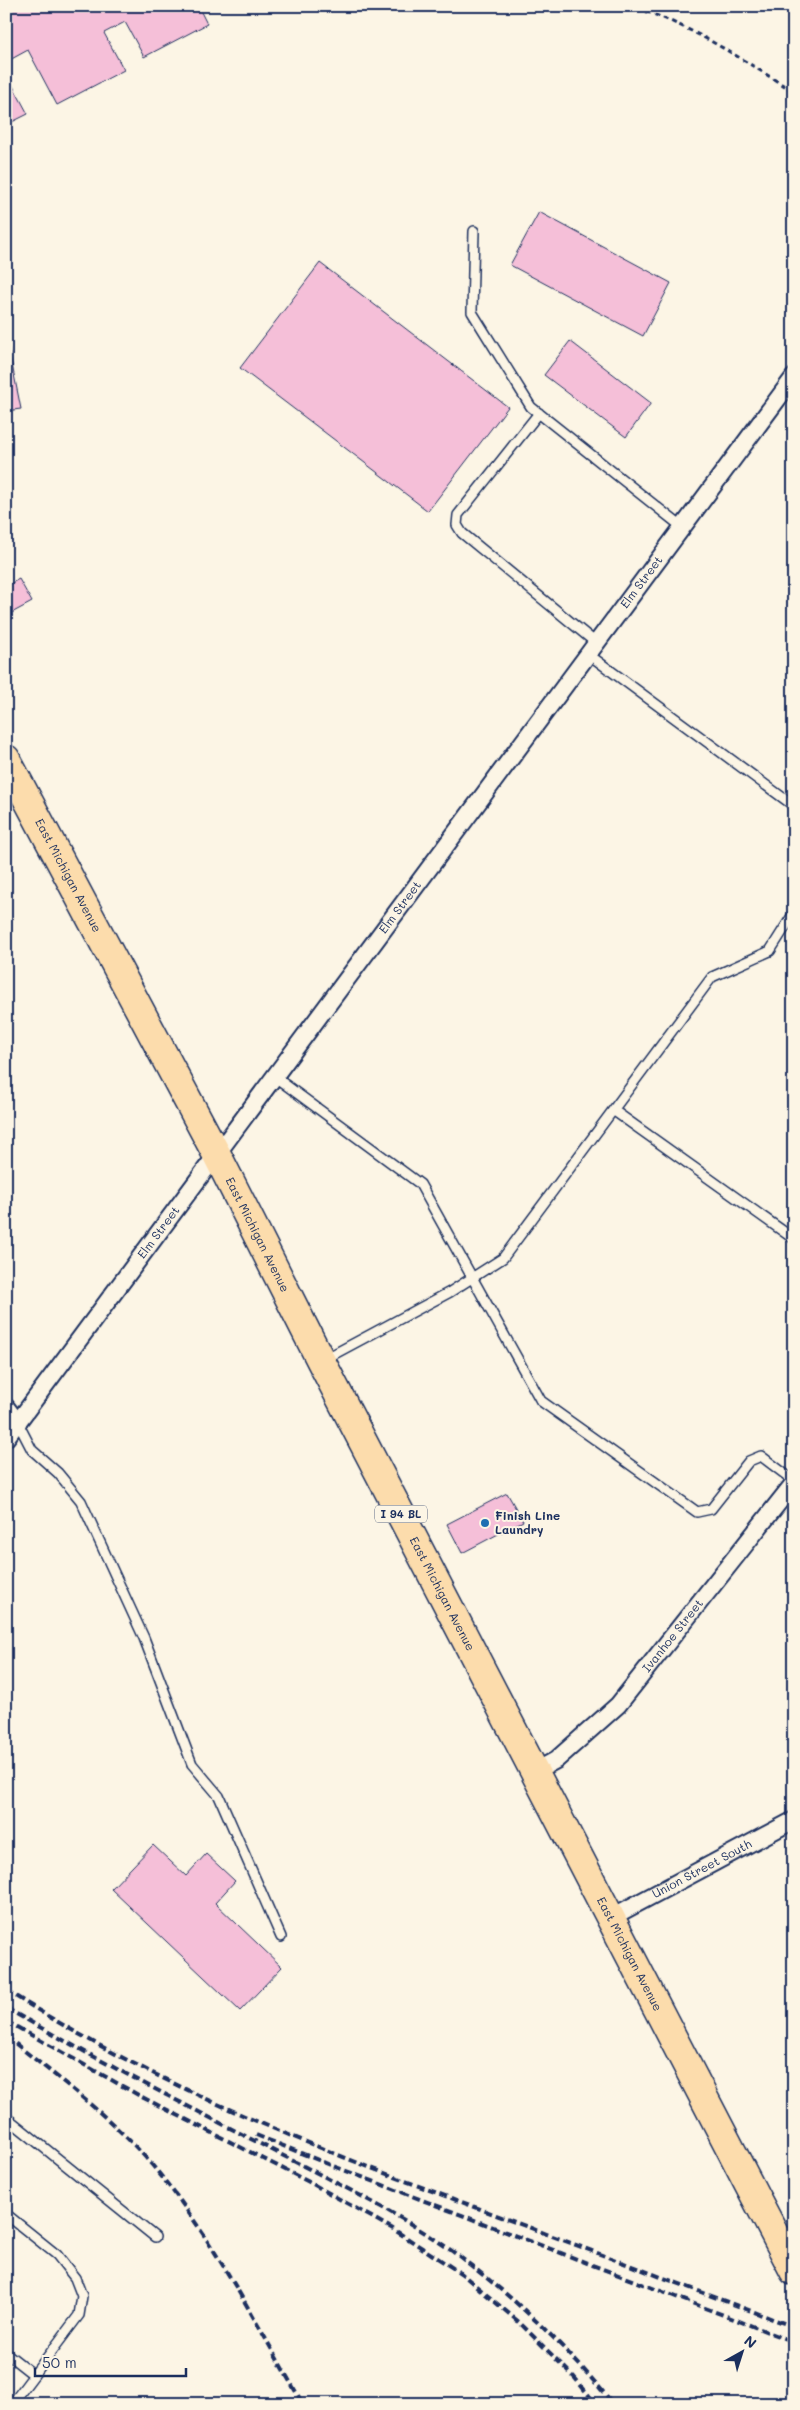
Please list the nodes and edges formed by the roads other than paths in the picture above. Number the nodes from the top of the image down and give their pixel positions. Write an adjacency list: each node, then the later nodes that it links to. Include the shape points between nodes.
1 (474, 232): 3 (lane, via 472,312 531,407)
2 (794, 377): 4 (street, Elm Street)
3 (539, 413): 4 (lane); 5 (lane, via 458,515 457,525 462,533)
4 (682, 527): 5 (street, Elm Street)
5 (592, 649): 7 (lane); 9 (street, Elm Street)
6 (6, 759): 11 (highway, East Michigan Avenue / I 94 BL)
7 (794, 806)
8 (794, 913): 10 (lane, via 770,951 712,977)
9 (275, 1077): 11 (street, Elm Street); 13 (lane, via 420,1184)
10 (613, 1110): 12 (lane); 13 (lane, via 503,1258)
11 (217, 1155): 14 (highway, East Michigan Avenue / I 94 BL); 16 (street, Elm Street)
12 (794, 1239)
13 (472, 1278): 14 (lane); 18 (lane, via 541,1401 697,1512 711,1509 749,1461 761,1456)
14 (321, 1361): 19 (highway, East Michigan Avenue / I 94 BL)
15 (6, 1407): 16 (street)
16 (18, 1424): 17 (street, Elm Street); 22 (lane, via 32,1450 58,1473 81,1501 144,1638 192,1764 219,1796)
17 (6, 1438)
18 (794, 1482): 19 (street, Ivanhoe Street, via 618,1705 556,1760)
19 (536, 1771): 21 (highway, East Michigan Avenue / I 94 BL)
20 (794, 1820): 21 (street, Union Street South)
21 (612, 1917): 26 (highway, East Michigan Avenue / I 94 BL)
22 (281, 1937)
23 (6, 2117): 25 (lane)
24 (6, 2214): 28 (lane, via 57,2255 75,2278 82,2296 79,2315)
25 (156, 2237)
26 (794, 2271)
27 (6, 2353): 28 (lane)
28 (34, 2375): 29 (lane)
29 (12, 2404)

